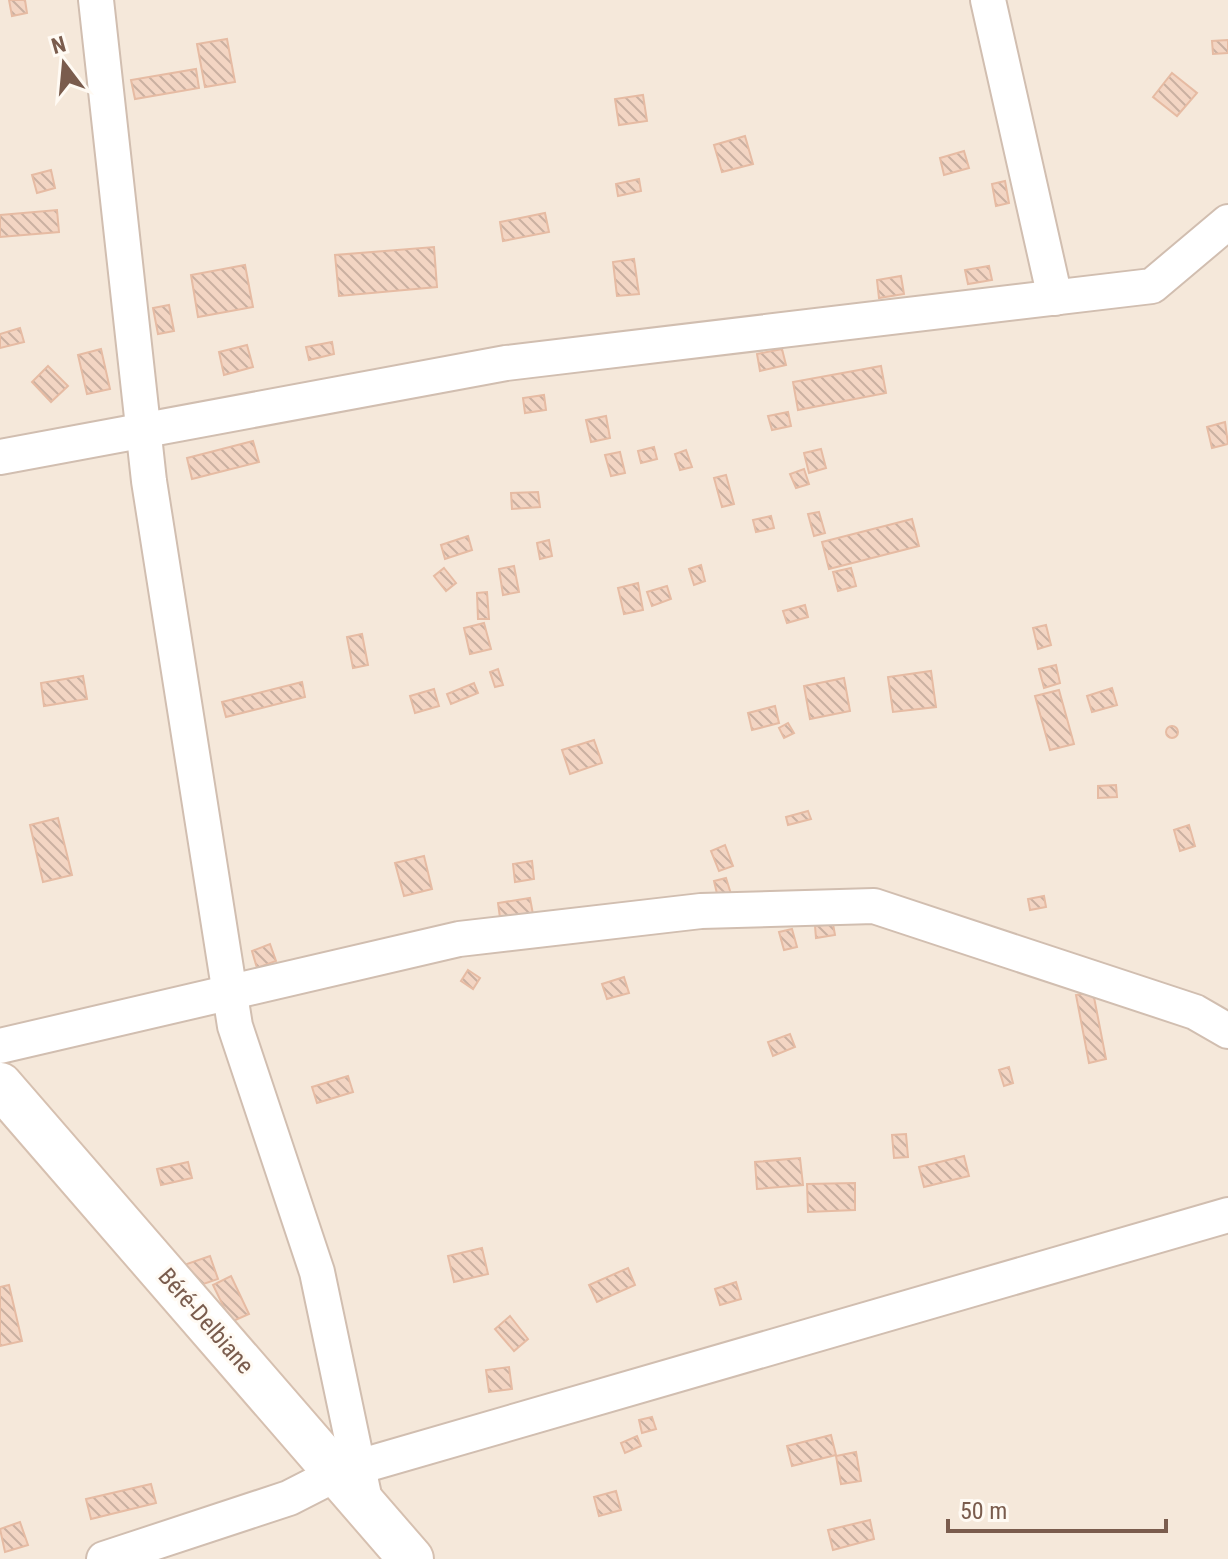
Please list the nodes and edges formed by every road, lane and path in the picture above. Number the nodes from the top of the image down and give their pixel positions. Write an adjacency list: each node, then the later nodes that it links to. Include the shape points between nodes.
1 (96, 0): 5 (street)
2 (988, 0): 4 (street)
3 (1228, 222): 4 (street, via 1152,286)
4 (1055, 298): 5 (street, via 506,363)
5 (144, 429): 6 (street); 7 (street)
6 (0, 457)
7 (230, 992): 8 (street, via 459,939 701,911 874,906 1195,1012); 9 (street); 12 (street, via 235,1026 317,1272)
8 (1228, 1031)
9 (0, 1046)
10 (0, 1085): 12 (street, Béré-Delbiane)
11 (1228, 1215): 12 (street)
12 (354, 1482): 13 (street); 14 (street, Béré-Delbiane)
13 (104, 1559)
14 (411, 1559)

